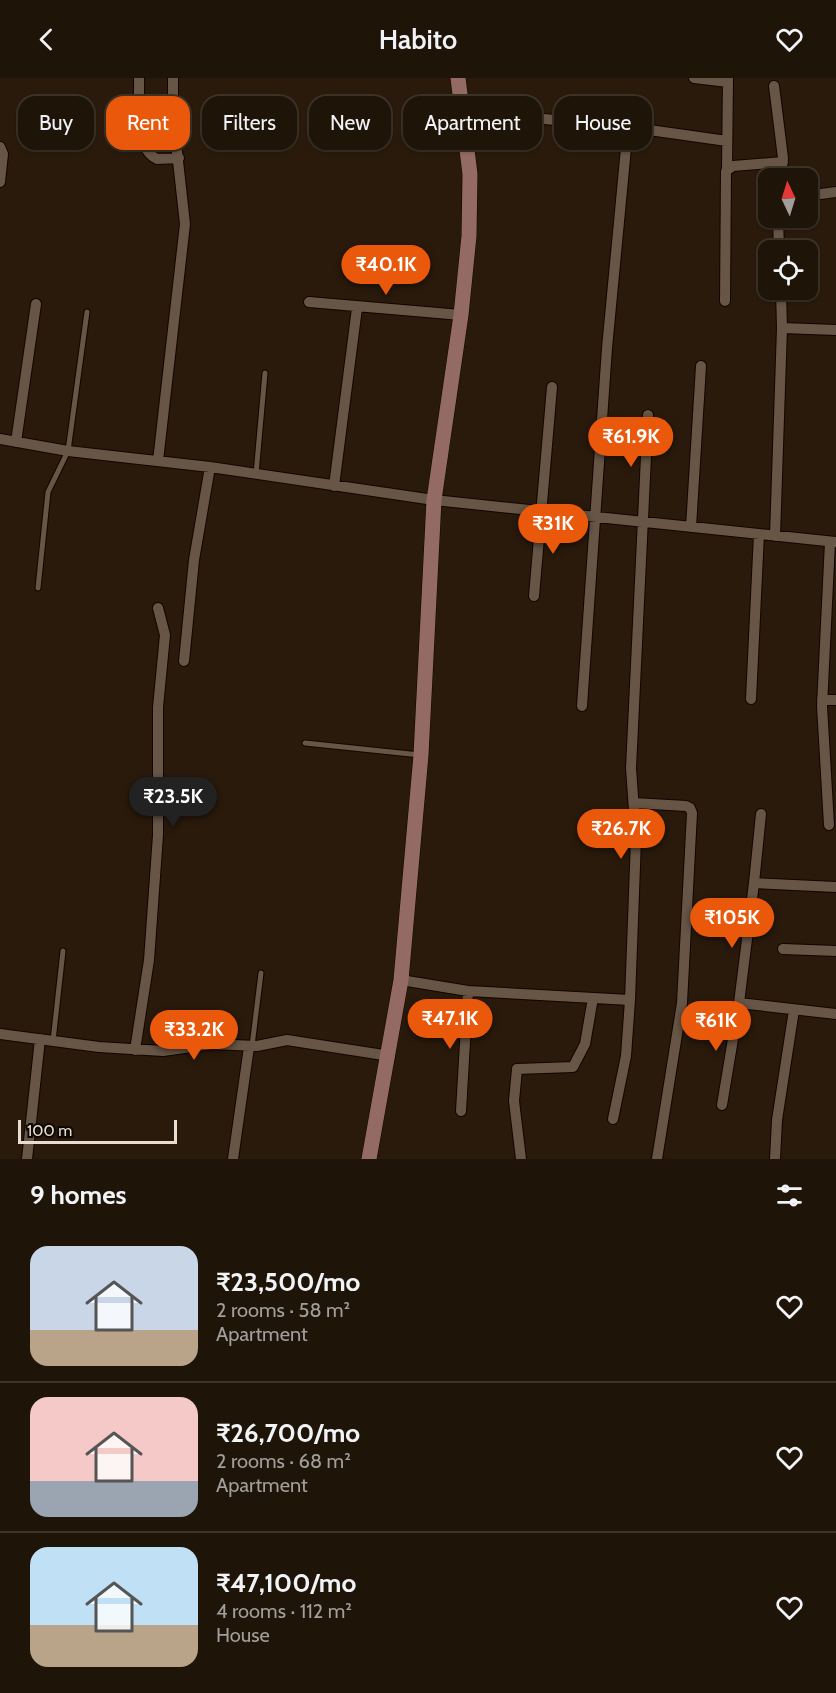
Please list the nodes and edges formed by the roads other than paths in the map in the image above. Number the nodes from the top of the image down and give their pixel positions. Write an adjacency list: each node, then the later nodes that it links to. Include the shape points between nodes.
1 (139, 78): 13 (street, via 142,134 147,151 157,159)
2 (173, 78): 13 (street)
3 (458, 78): 7 (main road)
4 (694, 78): 5 (street)
5 (728, 80): 9 (street)
6 (774, 86): 14 (street)
7 (459, 96)
8 (652, 130): 9 (street)
9 (727, 141): 16 (street)
10 (0, 147): 17 (street)
11 (466, 150): 26 (main road, via 470,174 469,236)
12 (626, 150): 42 (street)
13 (179, 158): 36 (street, via 185,224 183,253)
14 (783, 162): 15 (street); 16 (street)
15 (782, 168)
16 (727, 169): 21 (street)
17 (0, 182)
18 (836, 192): 19 (street)
19 (821, 194)
20 (781, 300): 27 (street)
21 (725, 301)
22 (309, 302): 24 (street)
23 (36, 304): 34 (street)
24 (357, 308): 26 (street); 39 (street)
25 (87, 312): 35 (lane)
26 (461, 315): 40 (main road)
27 (782, 328): 28 (street); 46 (street)
28 (836, 330)
29 (701, 366): 44 (street)
30 (265, 372): 38 (lane)
31 (552, 387): 41 (street)
32 (648, 415): 43 (street)
33 (0, 439): 34 (street)
34 (15, 442): 35 (street)
35 (68, 451): 36 (street); 48 (lane, via 48,492)
36 (158, 461): 37 (street)
37 (210, 467): 38 (street); 51 (street)
38 (256, 474): 39 (street)
39 (334, 486): 40 (street)
40 (434, 500): 41 (street); 57 (main road)
41 (542, 511): 42 (street); 49 (street)
42 (594, 517): 43 (street); 55 (street)
43 (642, 522): 44 (street); 58 (street, via 631,768)
44 (691, 527): 45 (street)
45 (759, 534): 46 (street); 52 (street)
46 (775, 536): 47 (street)
47 (833, 542): 53 (street)
48 (38, 588)
49 (534, 596)
50 (158, 608): 78 (street, via 165,635 158,707 158,835 149,960)
51 (184, 661)
52 (751, 699)
53 (822, 700): 54 (street); 60 (street)
54 (836, 700)
55 (582, 706)
56 (305, 743): 57 (lane)
57 (421, 755): 67 (main road)
58 (634, 803): 70 (street, via 636,900); 87 (street, via 686,806 692,813 682,1003)
59 (761, 814): 61 (street)
60 (829, 825)
61 (754, 883): 62 (street); 71 (street)
62 (836, 887)
63 (783, 949): 65 (street)
64 (63, 951): 76 (lane)
65 (836, 951)
66 (261, 973): 77 (lane)
67 (401, 980): 68 (street); 79 (main road)
68 (468, 991): 69 (street); 81 (street)
69 (593, 998): 70 (street); 86 (street, via 585,1044 573,1067 517,1069 514,1101)
70 (630, 1000): 82 (street, via 626,1056)
71 (740, 1003): 72 (street); 80 (street)
72 (794, 1010): 73 (street); 88 (street)
73 (836, 1014)
74 (0, 1034): 75 (street)
75 (40, 1039): 76 (street); 83 (street)
76 (53, 1041): 78 (street)
77 (251, 1047): 78 (street, via 224,1043 171,1051); 79 (street, via 288,1040); 84 (street)
78 (135, 1050)
79 (390, 1056): 85 (main road)
80 (722, 1105)
81 (461, 1111)
82 (613, 1119)
83 (27, 1159)
84 (233, 1159)
85 (369, 1159)
86 (521, 1159)
87 (657, 1159)
88 (775, 1159)

